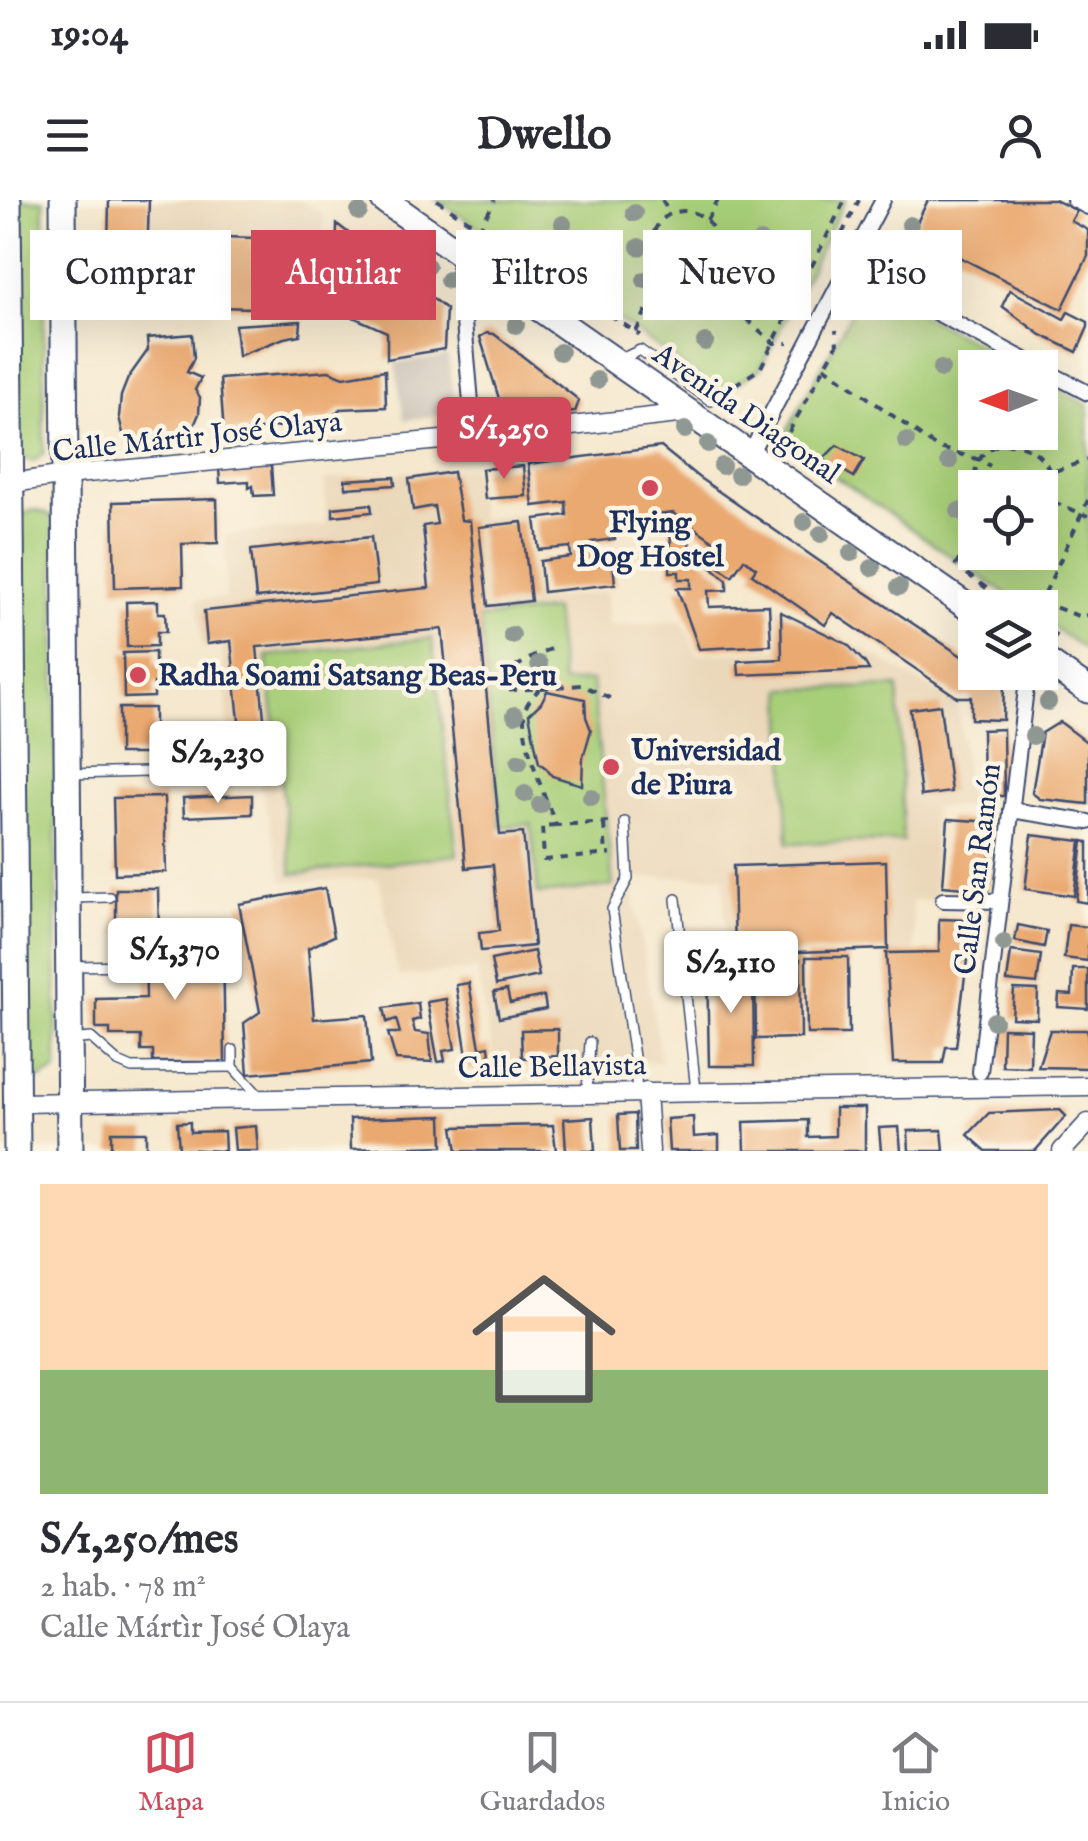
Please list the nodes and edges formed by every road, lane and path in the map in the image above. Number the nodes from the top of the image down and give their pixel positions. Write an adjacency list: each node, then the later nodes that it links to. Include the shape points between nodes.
1 (8, 200): 46 (main road)
2 (63, 200): 45 (main road)
3 (384, 200): 18 (main road, Avenida Diagonal)
4 (437, 200): 14 (path)
5 (494, 200): 14 (path)
6 (662, 200): 12 (path)
7 (718, 200): 13 (path)
8 (845, 200): 28 (path)
9 (884, 200): 17 (street)
10 (1074, 200): 11 (street)
11 (1088, 207)
12 (670, 214): 13 (path, via 684,210); 15 (path)
13 (707, 220): 16 (path)
14 (479, 230)
15 (656, 230)
16 (713, 230)
17 (868, 230)
18 (456, 251)
19 (831, 299): 29 (street)
20 (643, 318): 26 (path)
21 (464, 320): 37 (street)
22 (557, 320): 31 (main road, Avenida Diagonal)
23 (618, 320): 26 (path)
24 (747, 320): 28 (path)
25 (950, 320): 30 (street)
26 (636, 332): 27 (path)
27 (643, 337)
28 (774, 343): 29 (path); 33 (path, via 760,369)
29 (806, 348): 38 (street); 39 (path, via 936,447)
30 (1006, 350)
31 (616, 361): 35 (lane, via 640,350); 36 (main road, Avenida Diagonal)
32 (1058, 377): 34 (street)
33 (721, 393)
34 (1088, 393)
35 (711, 401)
36 (687, 412): 37 (street, Calle Mártìr José Olaya); 38 (main road, Avenida Diagonal)
37 (474, 437): 45 (street, Calle Mártìr José Olaya)
38 (750, 454): 53 (main road, Avenida Diagonal)
39 (980, 460): 41 (path); 42 (path); 43 (path, via 997,446 1020,443 1040,454)
40 (1088, 460): 44 (path)
41 (990, 466)
42 (977, 470)
43 (1049, 470)
44 (1056, 470)
45 (65, 474): 46 (street, Calle Mártìr José Olaya); 63 (main road)
46 (5, 485): 71 (main road)
47 (1088, 500): 49 (path)
48 (1058, 504): 49 (path)
49 (1085, 515): 52 (path)
50 (958, 562): 51 (path)
51 (955, 566)
52 (1048, 590)
53 (958, 600)
54 (1058, 610): 55 (path)
55 (1088, 615)
56 (551, 649): 58 (path, via 500,676 502,691)
57 (1058, 669): 60 (main road)
58 (540, 688): 61 (path, via 582,685); 68 (path, via 524,718 533,766)
59 (1026, 690): 64 (street, Calle San Ramón)
60 (1088, 690)
61 (616, 701)
62 (225, 770): 63 (lane)
63 (67, 774): 73 (main road)
64 (1011, 810): 67 (street); 76 (street, Calle San Ramón)
65 (604, 822): 66 (path); 68 (path); 70 (path)
66 (626, 822): 69 (lane)
67 (1088, 822)
68 (556, 825): 70 (path, via 542,826 544,860)
69 (626, 853): 70 (path); 85 (lane, via 626,884 612,909)
70 (606, 854)
71 (7, 881): 90 (main road)
72 (110, 897): 73 (lane)
73 (68, 898): 78 (main road)
74 (676, 899): 86 (lane)
75 (943, 900): 76 (street)
76 (1000, 901): 83 (street, Calle San Ramón)
77 (135, 965): 78 (lane)
78 (69, 966): 80 (main road)
79 (590, 1042): 87 (lane)
80 (69, 1044): 82 (lane, via 91,1038 132,1068); 89 (main road)
81 (233, 1050): 82 (lane)
82 (234, 1066): 88 (lane)
83 (980, 1072)
84 (1088, 1086): 86 (street, Calle Bellavista)
85 (641, 1092): 86 (street, Calle Bellavista); 87 (street, Calle Bellavista); 94 (street)
86 (696, 1092)
87 (587, 1093): 88 (street, Calle Bellavista)
88 (261, 1098): 89 (street, Calle Bellavista)
89 (70, 1101): 90 (street, Calle Bellavista); 93 (main road)
90 (17, 1102): 92 (main road)
91 (1088, 1123): 95 (street)
92 (18, 1151)
93 (70, 1151)
94 (650, 1151)
95 (1062, 1151)

